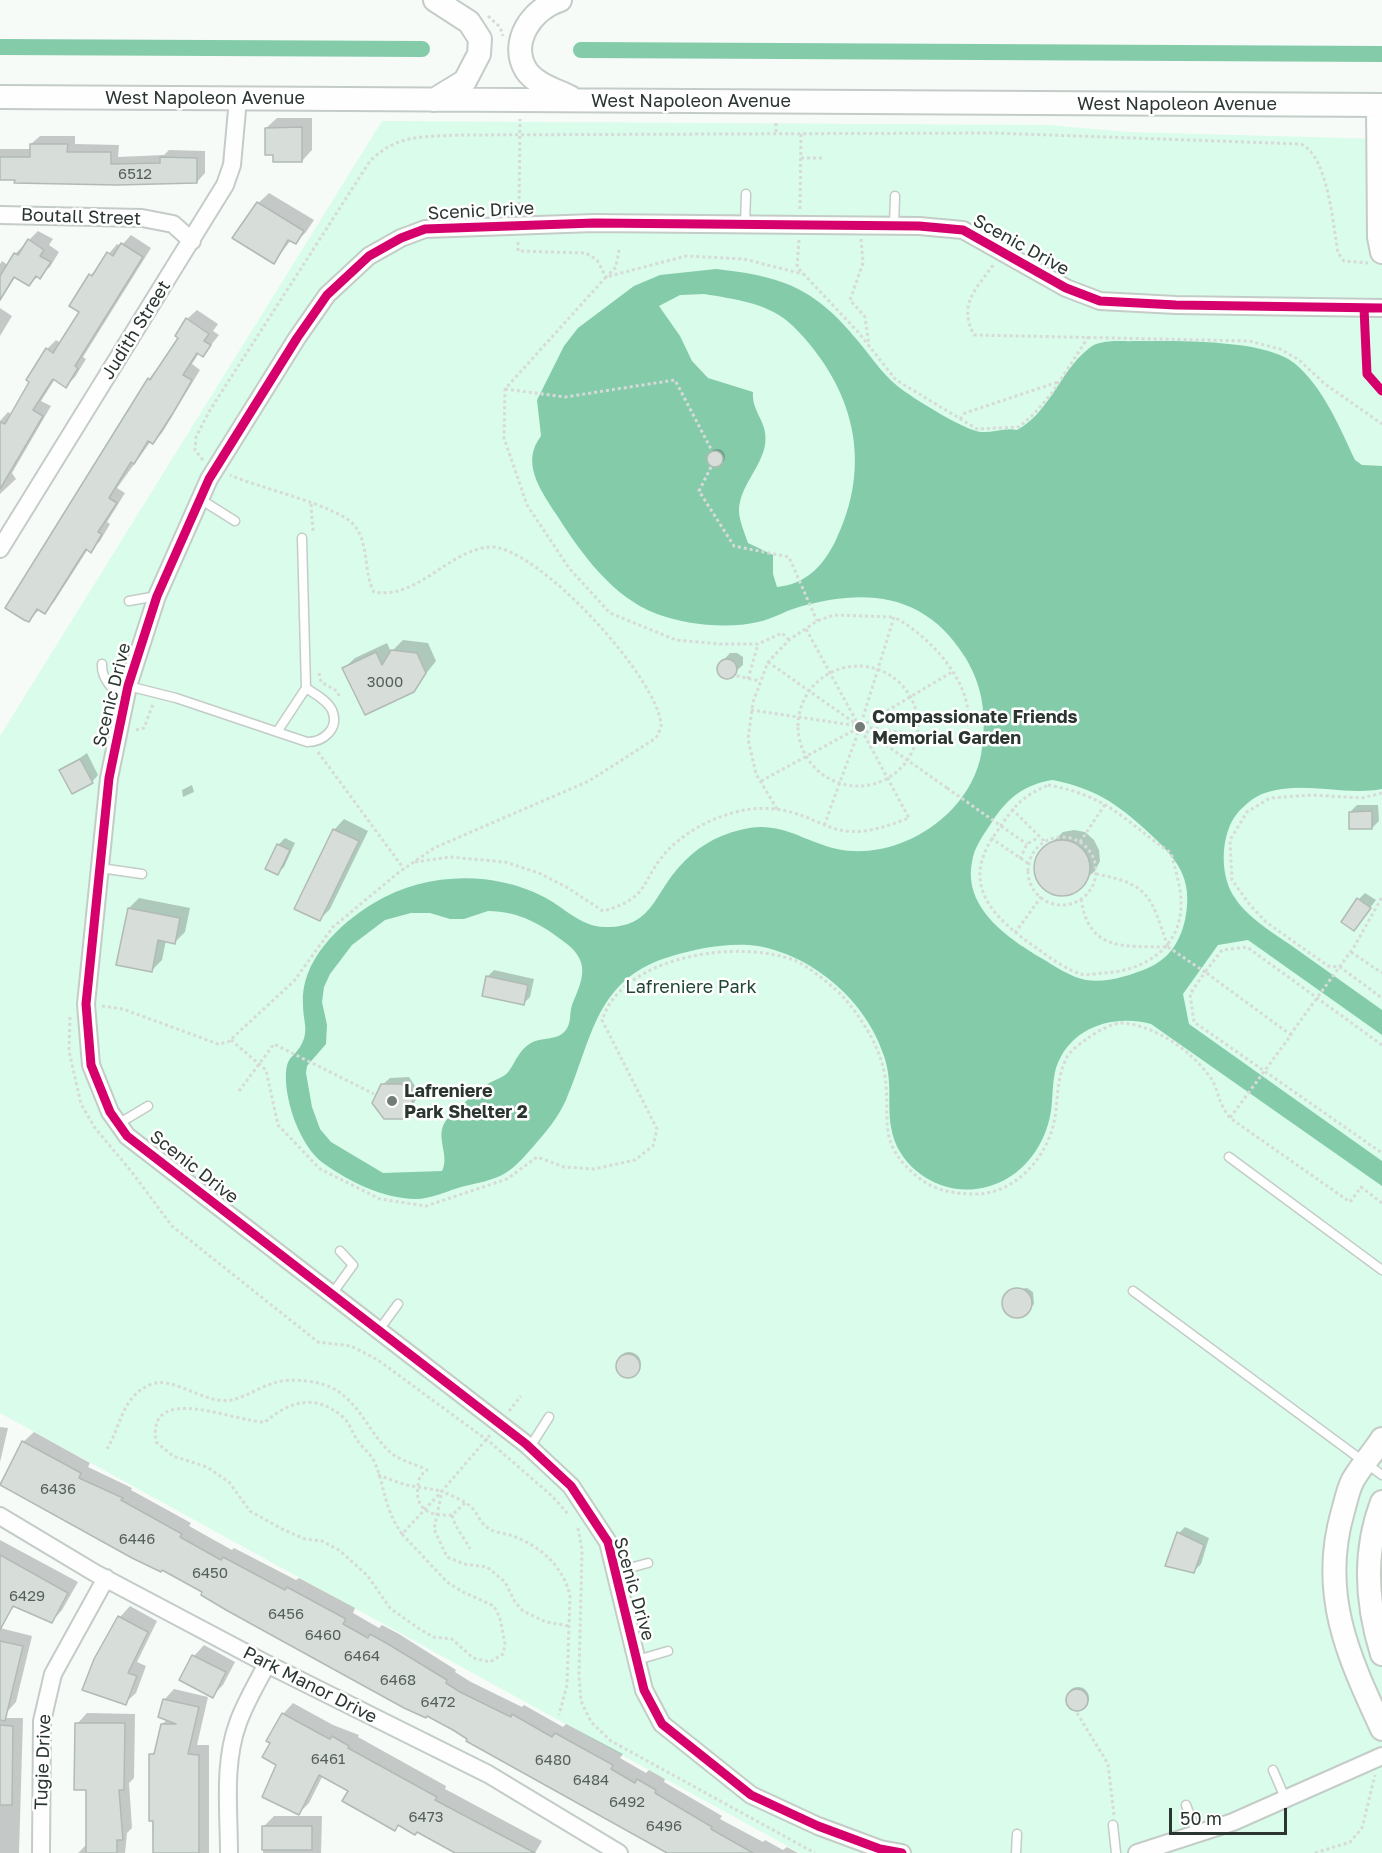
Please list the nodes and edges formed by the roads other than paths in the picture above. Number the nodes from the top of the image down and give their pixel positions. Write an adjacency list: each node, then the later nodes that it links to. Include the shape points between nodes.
1 (435, 0): 5 (main road, via 470,22 480,39 479,54 465,81)
2 (560, 0): 6 (main road, via 550,3 532,19 520,36 520,55 527,72 543,85)
3 (0, 96): 4 (main road, West Napoleon Avenue)
4 (238, 99): 5 (main road, West Napoleon Avenue); 13 (street, Judith Street, via 232,165 225,185)
5 (434, 99): 6 (main road, West Napoleon Avenue)
6 (579, 100): 7 (main road, West Napoleon Avenue)
7 (1380, 105): 14 (main road)
8 (746, 194): 11 (lane)
9 (895, 196): 12 (lane)
10 (0, 215): 13 (street, Boutall Street, via 142,218 173,224)
11 (745, 224): 12 (street, Scenic Drive); 16 (street, Scenic Drive, via 594,223 425,229 401,238 369,256 327,296 297,338)
12 (894, 226): 15 (street, Scenic Drive, via 963,230 1066,288 1100,301)
13 (192, 241): 19 (street, Judith Street)
14 (1382, 252)
15 (1382, 308)
16 (200, 499): 17 (lane); 20 (street, Scenic Drive)
17 (235, 521)
18 (302, 538): 23 (lane)
19 (0, 549)
20 (157, 596): 21 (lane); 24 (street, Scenic Drive)
21 (129, 601)
22 (102, 664): 24 (lane, via 103,674 117,694)
23 (306, 688): 25 (lane); 25 (lane, via 332,709 333,728 317,742)
24 (126, 691): 25 (lane, via 176,698); 26 (street, Scenic Drive, via 109,778)
25 (277, 732)
26 (100, 868): 27 (lane); 29 (street, Scenic Drive, via 87,1004 91,1065)
27 (142, 874)
28 (148, 1106): 29 (lane)
29 (118, 1124): 34 (street, Scenic Drive, via 127,1136)
30 (1229, 1157): 32 (lane)
31 (340, 1251): 34 (lane, via 353,1265)
32 (1382, 1270)
33 (1133, 1291): 40 (lane)
34 (332, 1294): 36 (street, Scenic Drive)
35 (398, 1304): 36 (lane)
36 (379, 1330): 39 (street, Scenic Drive)
37 (549, 1416): 39 (lane)
38 (1382, 1439): 40 (main road)
39 (530, 1447): 44 (street, Scenic Drive, via 571,1486 608,1542)
40 (1373, 1469): 50 (main road, via 1352,1481 1332,1570 1342,1633)
41 (1382, 1502): 47 (main road, via 1374,1522 1367,1569 1373,1624)
42 (0, 1516): 45 (street, Park Manor Drive)
43 (648, 1563): 44 (lane)
44 (615, 1572): 48 (street, Scenic Drive)
45 (106, 1578): 49 (street, Park Manor Drive); 58 (street, Tugie Drive, via 52,1674 42,1721)
46 (668, 1651): 48 (lane)
47 (1382, 1654)
48 (637, 1660): 61 (street, Scenic Drive, via 644,1690 662,1724 751,1795 818,1826)
49 (267, 1664): 59 (street, via 245,1706 233,1742); 60 (street, Park Manor Drive, via 488,1774)
50 (1382, 1729)
51 (1381, 1763): 53 (street)
52 (1273, 1770): 53 (lane)
53 (1285, 1798): 57 (street)
54 (1186, 1805): 57 (lane)
55 (1113, 1825): 63 (lane)
56 (1017, 1834): 62 (lane)
57 (1197, 1834): 64 (street)
58 (41, 1853)
59 (229, 1853)
60 (620, 1853)
61 (902, 1853)
62 (1016, 1853)
63 (1116, 1853)
64 (1137, 1853)

